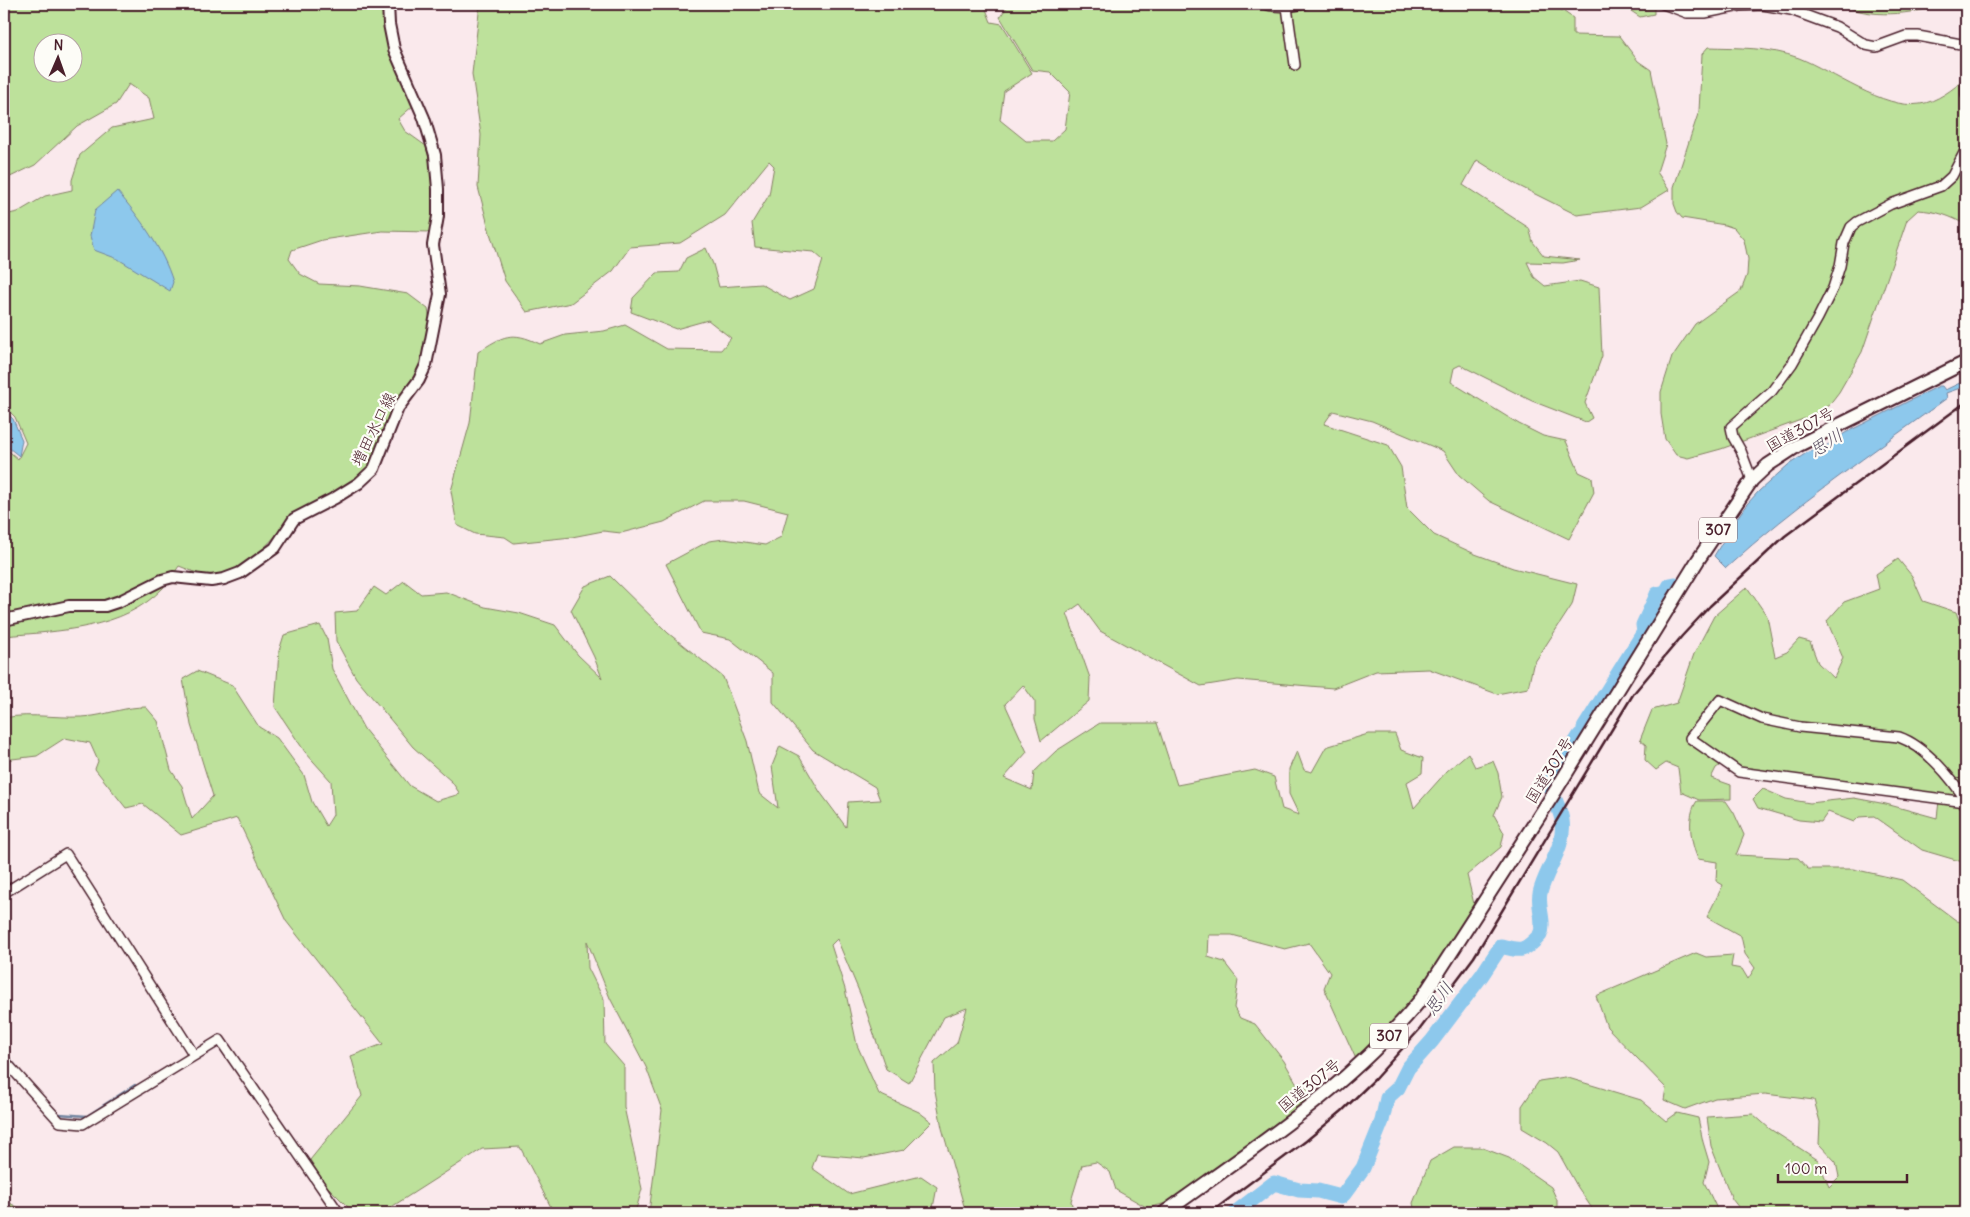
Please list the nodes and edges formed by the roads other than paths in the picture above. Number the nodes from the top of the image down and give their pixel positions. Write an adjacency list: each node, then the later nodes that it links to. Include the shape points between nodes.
1 (388, 4): 14 (main road, 増田水口線, via 394,49 424,118 434,154 438,216 433,245 440,294 426,365 398,408 374,469 359,483 294,520 275,548 240,573 211,581 173,577 105,606 69,606)
2 (1263, 4): 6 (street)
3 (1303, 4): 6 (street)
4 (1663, 4): 5 (street, via 1687,13)
5 (1745, 5): 7 (street, via 1791,10 1837,27 1876,48 1906,36)
6 (1286, 7): 8 (street)
7 (1966, 45)
8 (1295, 65)
9 (1966, 84): 10 (street)
10 (1966, 95)
11 (1966, 149): 13 (street, via 1952,176 1941,186 1885,207 1851,227 1832,288 1792,364 1772,391 1731,427)
12 (1966, 362): 13 (highway, 国道307号 / 307, via 1797,446)
13 (1752, 480): 20 (highway, 国道307号 / 307, via 1698,560 1444,966 1403,1022 1334,1088)
14 (4, 620)
15 (1966, 801): 15 (street, via 1739,772 1690,738 1720,700 1762,719 1800,727 1899,737 1909,740 1924,752 1955,783)
16 (4, 893): 17 (street, via 66,854)
17 (194, 1055): 18 (street, via 83,1124 60,1122); 19 (street, via 220,1040)
18 (4, 1060)
19 (339, 1213)
20 (1164, 1213)

